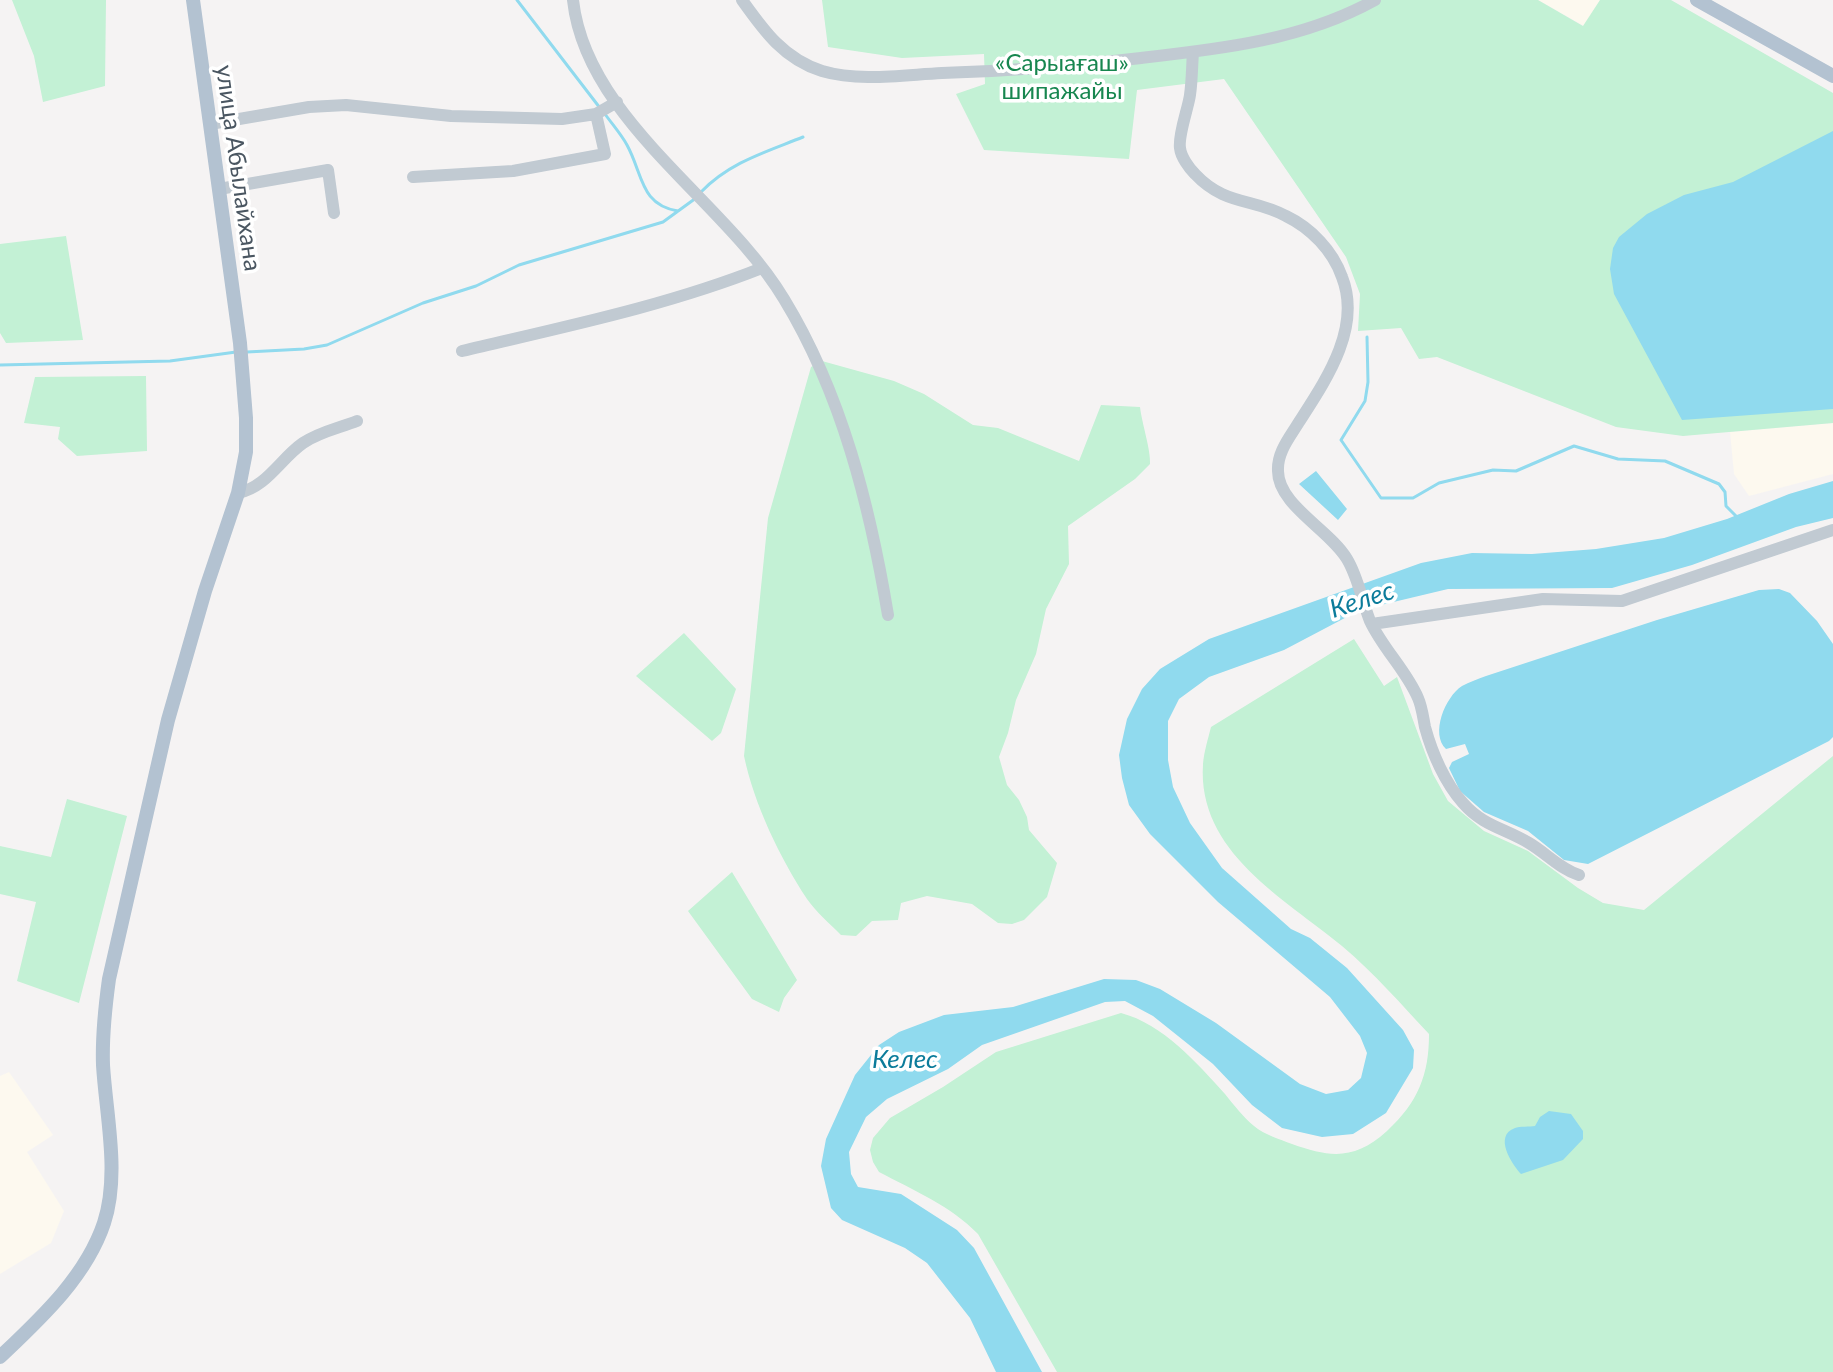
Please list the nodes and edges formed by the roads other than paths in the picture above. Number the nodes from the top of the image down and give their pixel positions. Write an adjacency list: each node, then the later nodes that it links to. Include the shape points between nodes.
1 (573, 0): 8 (street, via 582,42)
2 (742, 0): 6 (street, via 784,53 823,71 854,77 985,72)
3 (1375, 0): 6 (street, via 1279,37)
4 (1697, 0): 7 (main road)
5 (197, 1): 10 (main road, улица Абылайхана)
6 (1193, 52): 20 (street, via 1180,148 1189,167 1208,188 1305,226 1342,274 1349,312 1345,335 1319,391 1284,446 1278,471 1287,497 1348,560)
7 (1833, 76)
8 (617, 102): 9 (street); 14 (street)
9 (596, 114): 10 (street, via 562,119 451,116 346,105); 11 (street, via 605,154 513,171)
10 (210, 124): 12 (main road, улица Абылайхана)
11 (413, 177)
12 (219, 189): 13 (street, via 328,170); 17 (main road, улица Абылайхана, via 246,418)
13 (334, 213)
14 (762, 268): 15 (street, via 625,312); 19 (street, via 810,346 839,418 875,540)
15 (462, 351)
16 (357, 421): 17 (street, via 316,435 259,485)
17 (238, 493): 22 (main road, улица Абылайхана, via 168,720 109,979 103,1062 110,1170 104,1223 63,1293)
18 (1833, 530): 20 (street, via 1622,601 1543,599)
19 (888, 615)
20 (1372, 624): 21 (street, via 1409,677 1438,761 1462,802 1480,819)
21 (1579, 875)
22 (0, 1357)

